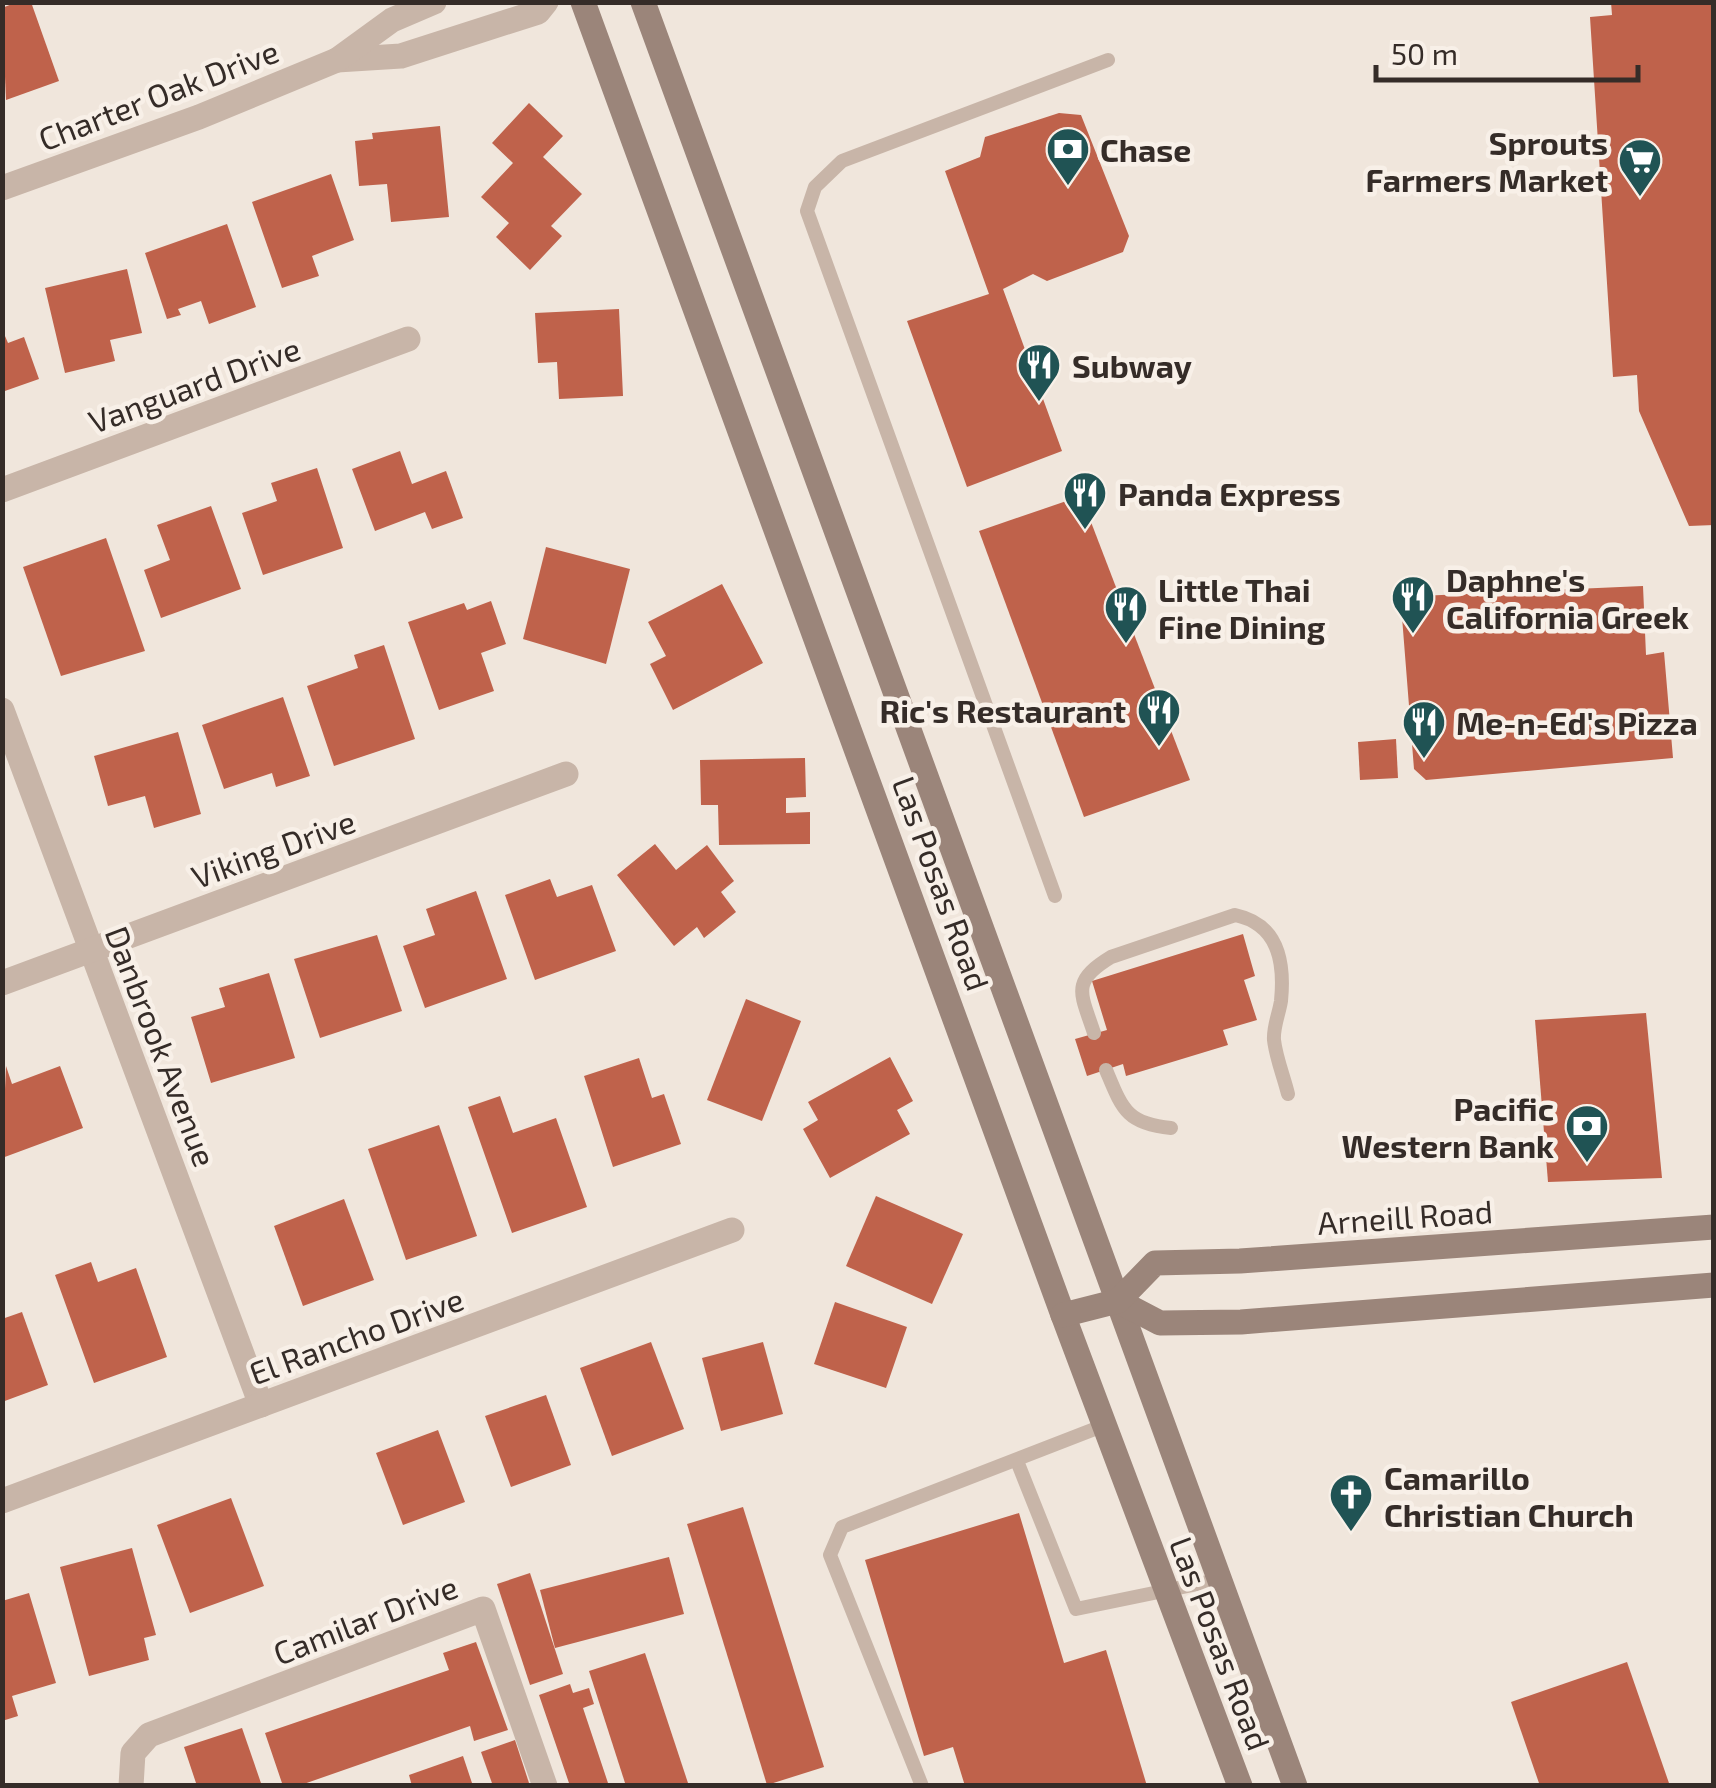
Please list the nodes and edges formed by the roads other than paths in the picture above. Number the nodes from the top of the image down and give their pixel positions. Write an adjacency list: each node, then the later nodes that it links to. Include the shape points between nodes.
1 (434, 2): 5 (street, Charter Oak Drive, via 392,20)
2 (546, 2): 5 (street, Charter Oak Drive, via 538,12 402,56)
3 (584, 2): 23 (main road, Las Posas Road)
4 (643, 2): 22 (main road, Las Posas Road)
5 (337, 60): 7 (street, Charter Oak Drive)
6 (1108, 60): 12 (lane, via 842,161 815,188 807,211)
7 (2, 188)
8 (408, 338): 9 (street, Vanguard Drive)
9 (2, 490)
10 (2, 710): 13 (street, Danbrook Avenue)
11 (566, 774): 13 (street, Viking Drive)
12 (1055, 896)
13 (91, 950): 14 (street, Viking Drive); 24 (street, Danbrook Avenue)
14 (2, 984)
15 (1094, 1033): 17 (lane, via 1081,992 1093,968 1235,914 1255,919 1270,931 1278,956 1282,998 1274,1038)
16 (1106, 1070): 18 (lane, via 1123,1109 1145,1126)
17 (1288, 1094)
18 (1171, 1128)
19 (1714, 1227): 22 (main road, Arneill Road, via 1155,1263)
20 (732, 1230): 24 (street, El Rancho Drive)
21 (1714, 1285): 22 (main road, via 1242,1322 1160,1322)
22 (1118, 1301): 23 (main road); 28 (main road, Las Posas Road)
23 (1063, 1315): 25 (main road, Las Posas Road)
24 (262, 1405): 27 (street, El Rancho Drive)
25 (1105, 1425): 26 (lane); 29 (main road, Las Posas Road)
26 (1018, 1460): 29 (lane, via 1076,1609); 32 (lane, via 842,1527 830,1555)
27 (2, 1501)
28 (1217, 1580): 29 (lane); 34 (main road, Las Posas Road)
29 (1165, 1589): 33 (main road, Las Posas Road)
30 (131, 1786): 31 (street, Camilar Drive, via 133,1754 149,1735 483,1609)
31 (545, 1786)
32 (922, 1786)
33 (1240, 1786)
34 (1295, 1786)

